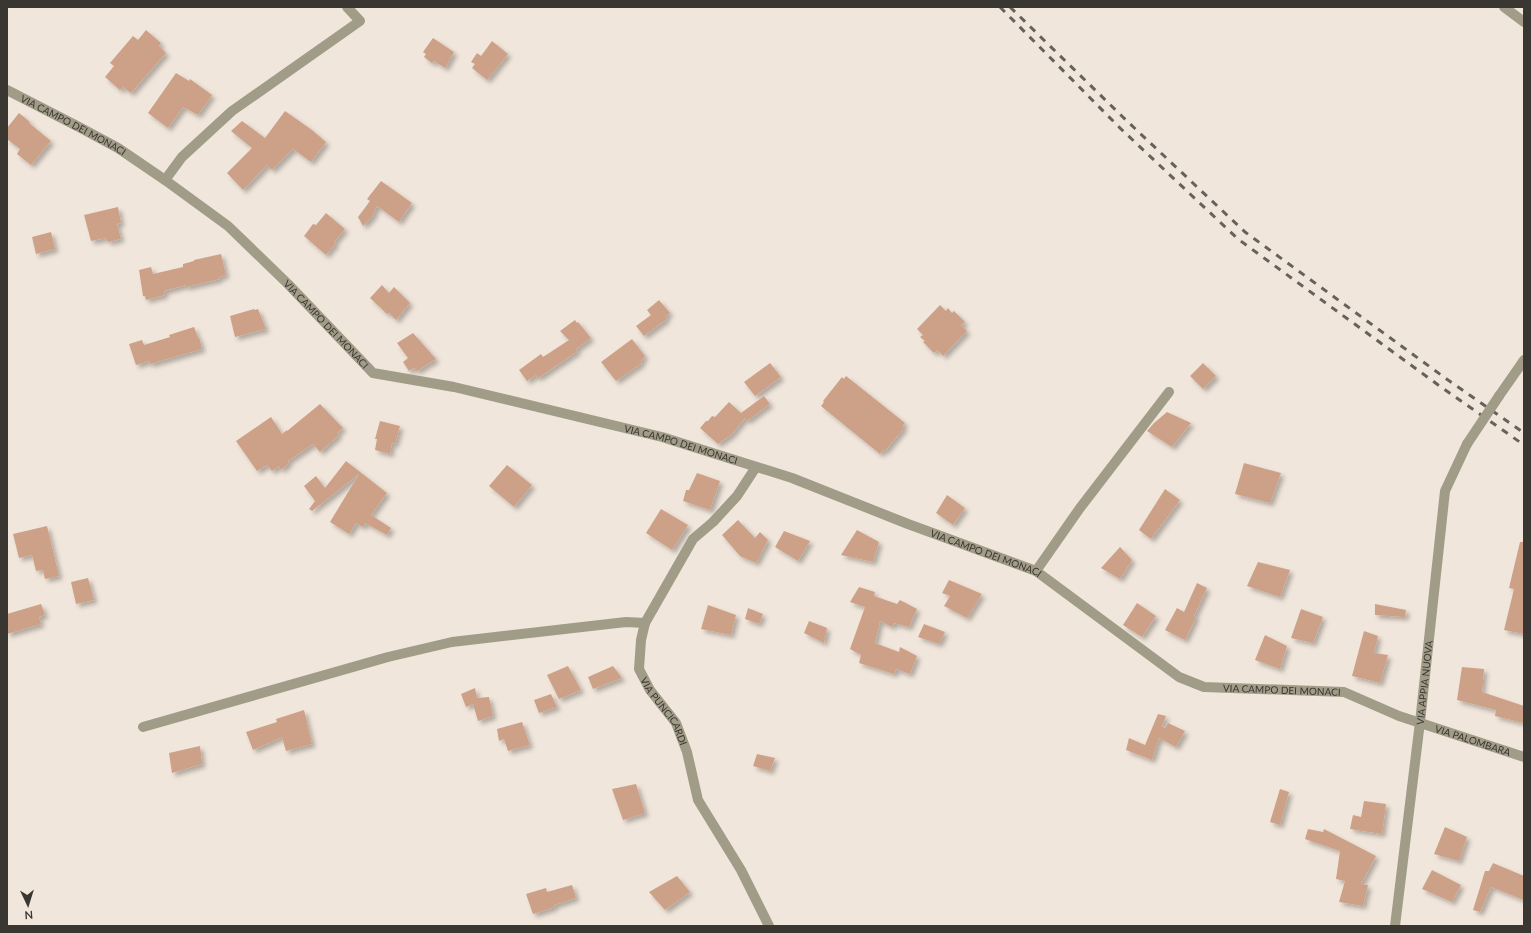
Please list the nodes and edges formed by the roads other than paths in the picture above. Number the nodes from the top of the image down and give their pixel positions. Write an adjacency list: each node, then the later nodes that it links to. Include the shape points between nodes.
1 (348, 7): 5 (street, via 360,20 232,111 182,157)
2 (1504, 7): 3 (street)
3 (1524, 22)
4 (7, 90): 5 (street, VIA CAMPO DEI MONACI, via 118,148)
5 (165, 180): 8 (street, VIA CAMPO DEI MONACI, via 228,226 373,373 454,387 654,435)
6 (1524, 360): 12 (street, VIA APPIA NUOVA, bridge, via 1467,444 1445,492)
7 (1169, 392): 9 (street, via 1080,508)
8 (756, 467): 9 (street, VIA CAMPO DEI MONACI, via 792,478); 10 (street, VIA PUNCICARDI, via 737,496 713,522 692,539)
9 (1036, 571): 11 (street, VIA CAMPO DEI MONACI, via 1179,677 1204,687 1344,692)
10 (645, 623): 13 (street, via 605,624 452,642 388,657); 15 (street, VIA PUNCICARDI, via 639,669 650,690 676,723 687,752 698,800 741,870)
11 (1399, 716): 12 (street, VIA PALOMBARA)
12 (1420, 722): 14 (street, VIA PALOMBARA); 16 (street, VIA APPIA NUOVA)
13 (143, 727)
14 (1524, 757)
15 (769, 926)
16 (1395, 926)

